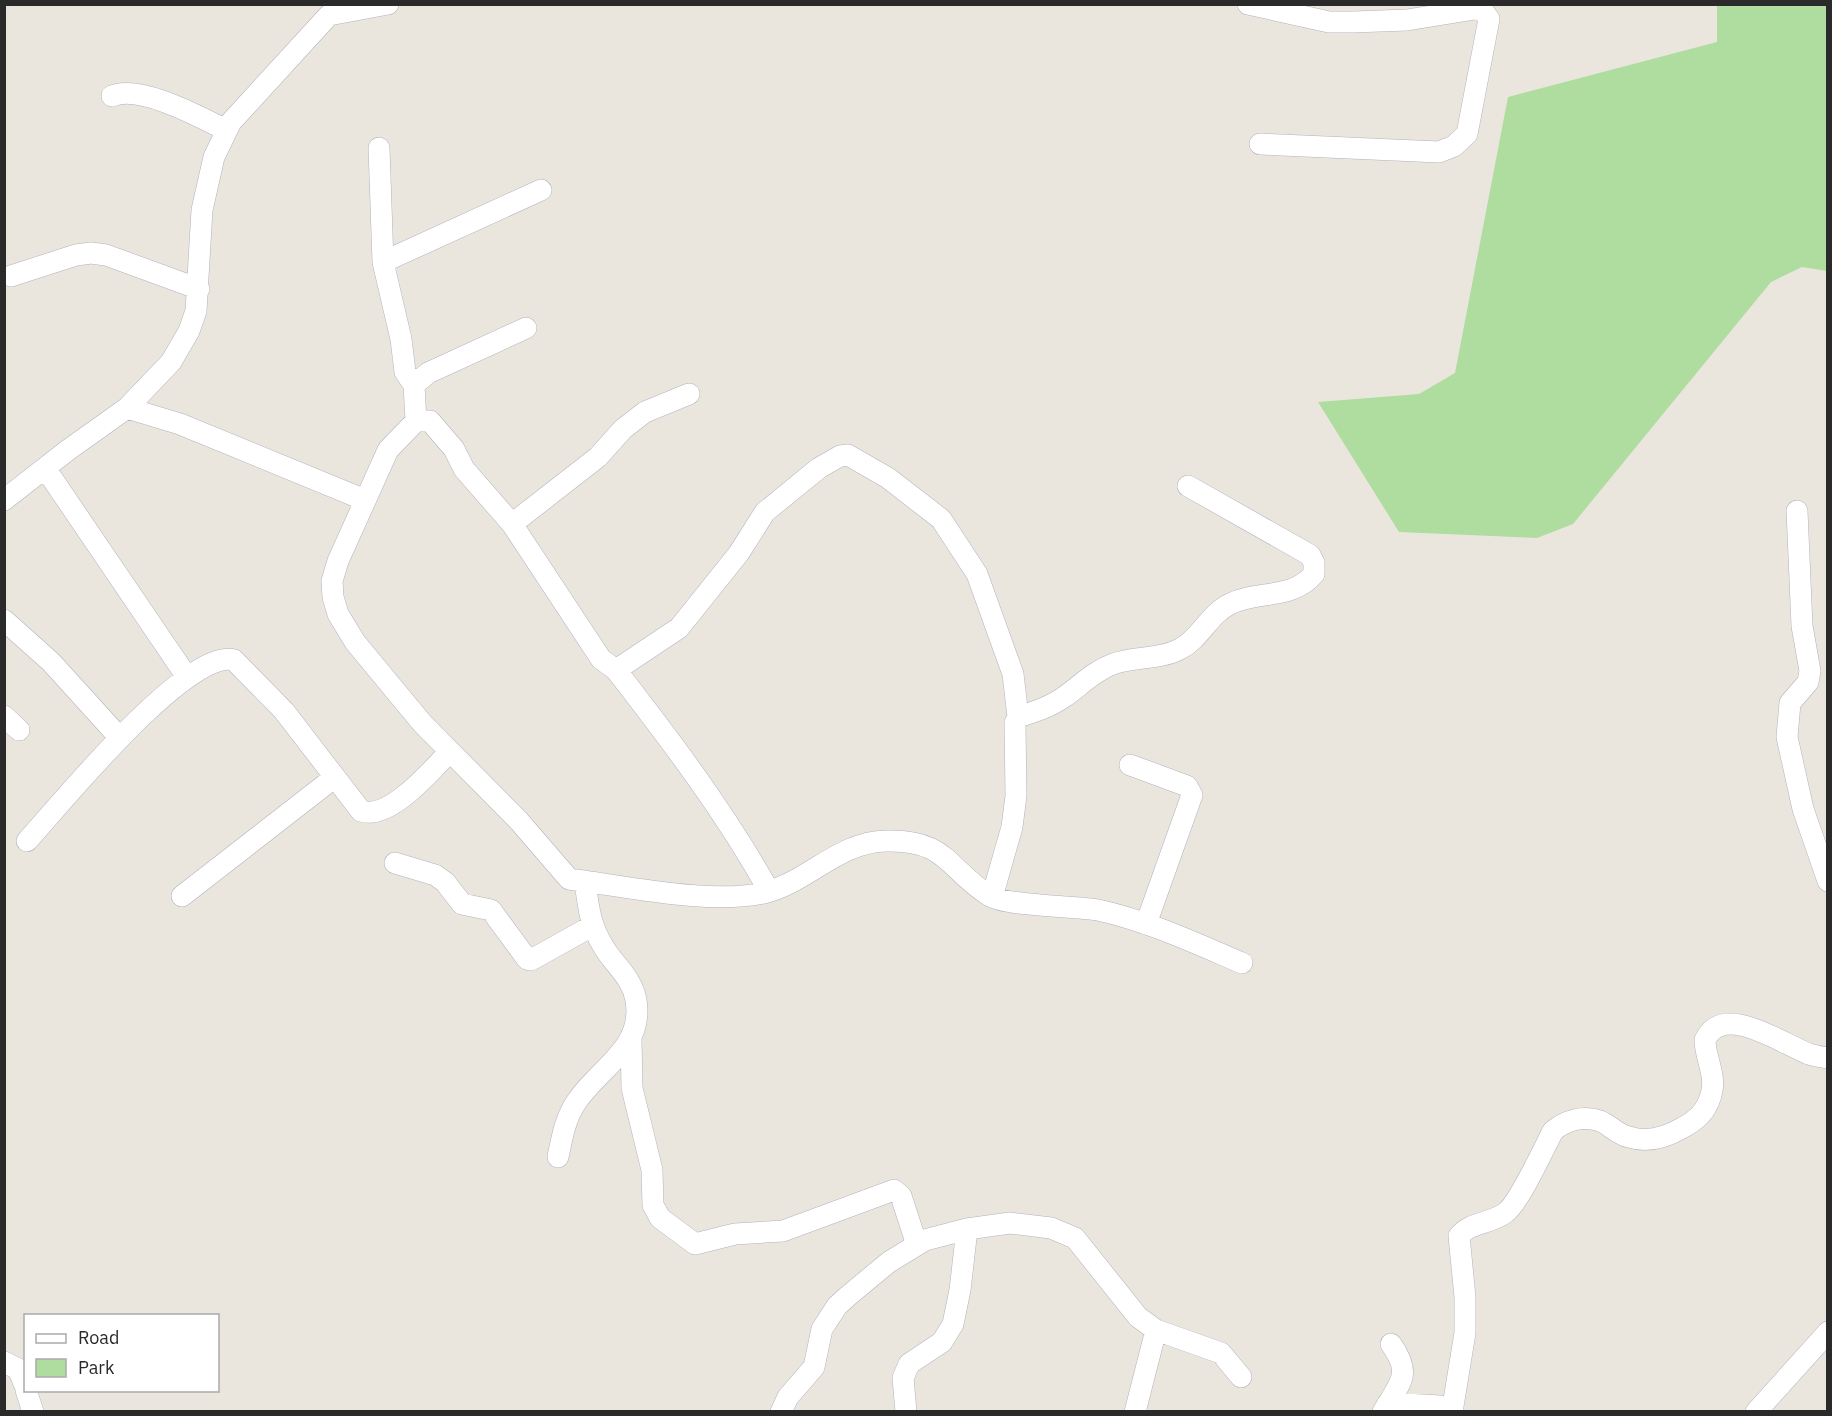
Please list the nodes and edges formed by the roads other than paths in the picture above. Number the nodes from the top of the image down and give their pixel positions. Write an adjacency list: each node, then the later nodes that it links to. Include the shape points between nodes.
1 (388, 4): 3 (street)
2 (1248, 4): 6 (street, via 1329,22 1407,20 1481,8 1489,19 1467,134 1454,146 1439,152)
3 (326, 8): 5 (street)
4 (112, 96): 5 (street, via 124,93 146,97 186,110)
5 (226, 130): 11 (street, via 213,157 202,210)
6 (1260, 144)
7 (379, 148): 9 (street)
8 (541, 190): 9 (street)
9 (383, 262): 13 (street, via 405,372)
10 (11, 276): 11 (street, via 91,253)
11 (199, 289): 15 (street, via 189,331 171,362)
12 (526, 328): 13 (street, via 428,373)
13 (414, 385): 16 (street)
14 (689, 394): 22 (street, via 645,412 598,457)
15 (127, 408): 17 (street); 20 (street, via 180,424)
16 (416, 422): 20 (street, via 388,450); 22 (street, via 430,421 454,449 464,469)
17 (45, 468): 19 (street); 25 (street)
18 (1188, 486): 26 (street, via 1310,555 1314,574 1295,590 1226,605 1182,648 1111,665 1062,699)
19 (4, 500)
20 (365, 500): 28 (street, via 332,582 338,614 355,642)
21 (1797, 512): 34 (street, via 1802,626 1810,671 1808,682 1790,703 1787,737 1803,809)
22 (512, 524): 24 (street, via 601,659)
23 (4, 620): 27 (street, via 51,662)
24 (616, 670): 26 (street, via 679,628 739,553 765,512 819,468 848,455 888,478 941,519 977,574 1012,674); 35 (street, via 692,768 739,836)
25 (187, 677): 27 (street); 30 (street, via 205,664 219,659 234,660 284,711)
26 (1018, 717): 37 (street, via 1014,807)
27 (119, 737): 31 (street)
28 (450, 751): 30 (street, via 398,800 375,813 361,811); 33 (street, via 519,821 568,879)
29 (1131, 765): 38 (street, via 1187,786 1192,795)
30 (335, 777): 36 (street)
31 (27, 841)
32 (395, 862): 39 (street, via 435,875 462,904 491,910 527,959)
33 (585, 881): 35 (street, via 677,894 751,895); 39 (street)
34 (1827, 881)
35 (769, 891): 37 (street, via 862,842 908,841 938,851)
36 (182, 896)
37 (992, 897): 38 (street, via 1097,910)
38 (1146, 924): 40 (street)
39 (592, 926): 41 (street, via 630,982 637,1020)
40 (1242, 963)
41 (631, 1039): 43 (street, via 618,1059 576,1103 567,1119); 45 (street, via 632,1088 652,1170 653,1205 660,1218 695,1244 735,1234 783,1231 894,1191 901,1196)
42 (1827, 1058): 58 (street, via 1809,1054 1774,1035 1721,1025 1713,1028 1705,1040 1713,1082 1712,1095 1700,1119 1669,1136 1650,1140 1627,1137 1601,1121 1587,1118 1563,1123 1553,1131 1510,1209 1459,1236 1465,1333)
43 (558, 1157)
44 (967, 1229): 45 (street); 46 (street, via 1029,1224 1075,1238 1138,1317); 56 (street, via 953,1324 942,1342 909,1364 903,1378)
45 (917, 1245): 55 (street, via 889,1262 837,1306 822,1329 814,1367 788,1397)
46 (1156, 1330): 50 (street, via 1221,1353); 57 (street)
47 (1827, 1332): 59 (street)
48 (1391, 1344): 53 (street, via 1403,1361 1403,1375)
49 (4, 1362): 51 (street, via 18,1369)
50 (1241, 1377)
51 (24, 1384)
52 (27, 1392): 54 (street)
53 (1385, 1407): 58 (street, via 1440,1406)
54 (33, 1412)
55 (781, 1412)
56 (906, 1412)
57 (1135, 1412)
58 (1451, 1412)
59 (1756, 1412)

